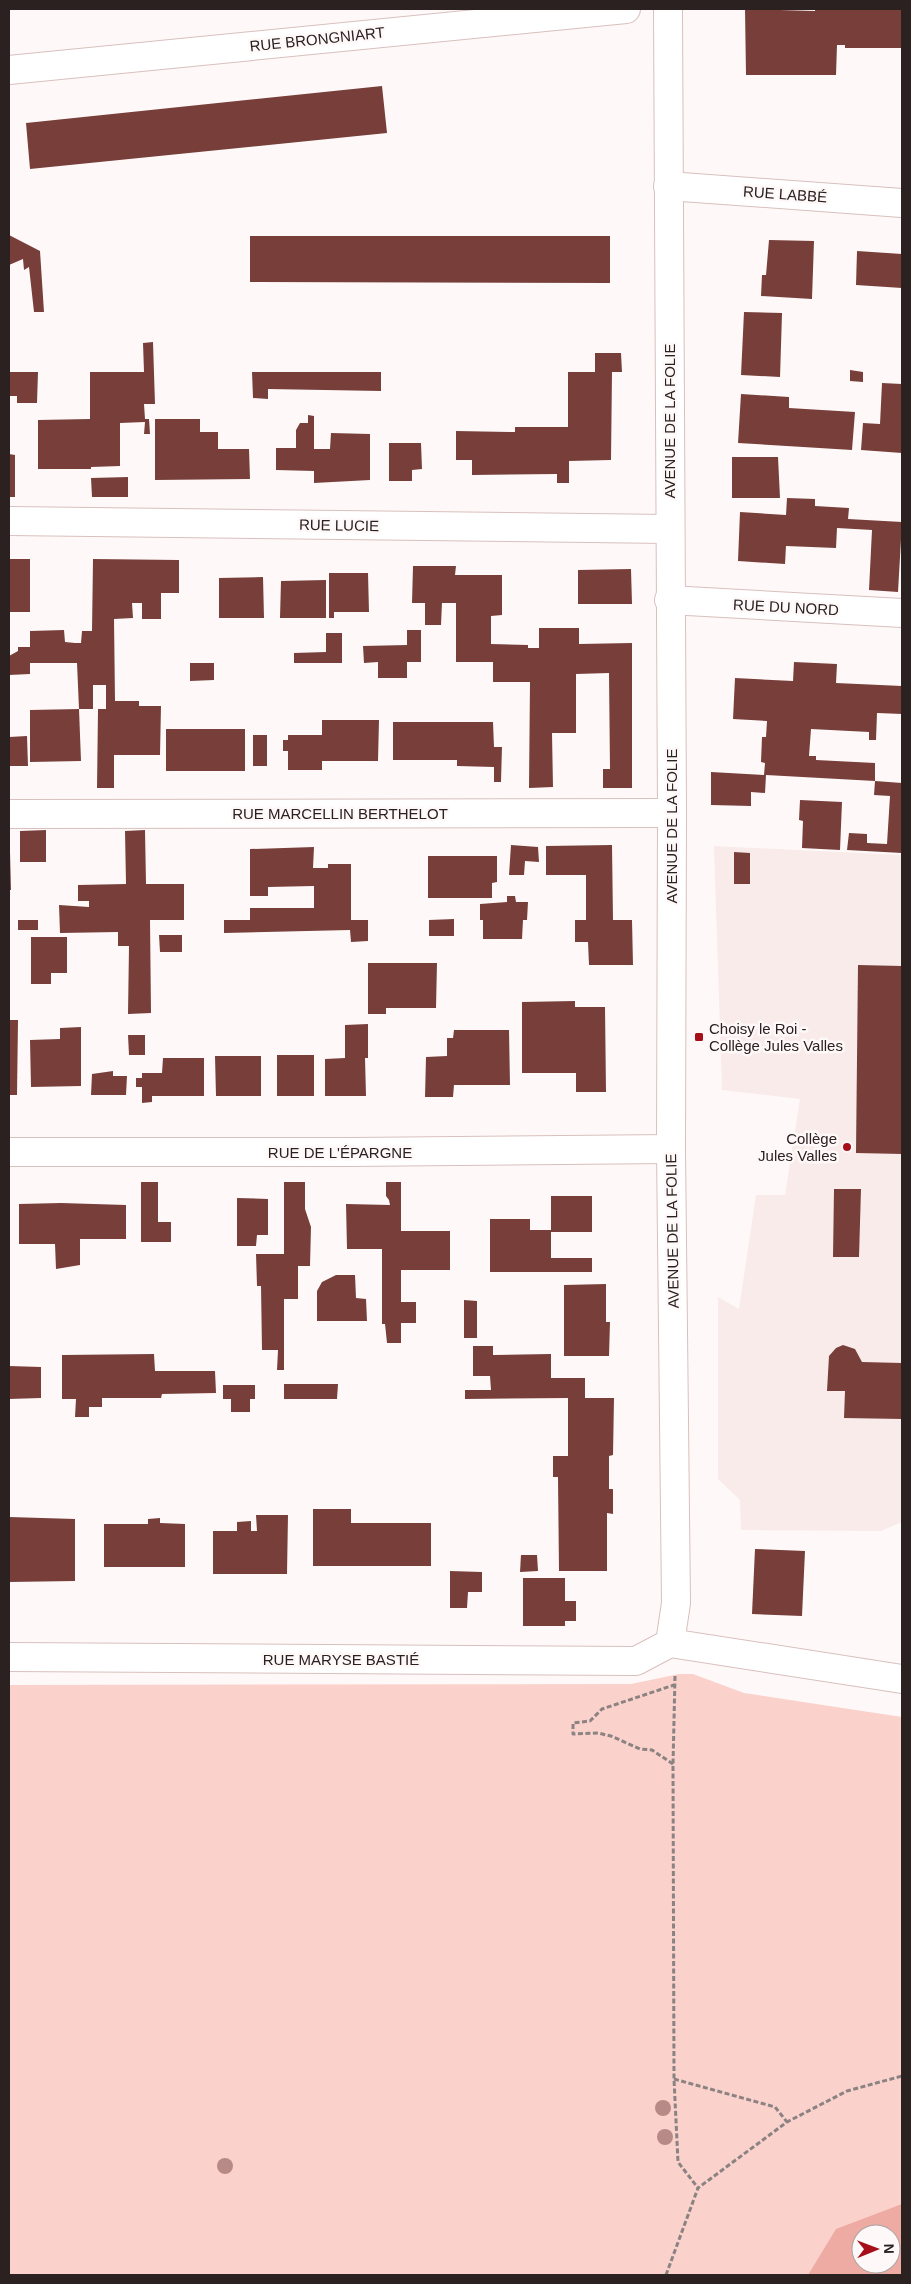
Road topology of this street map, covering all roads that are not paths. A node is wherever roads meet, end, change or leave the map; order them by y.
1 (626, 9) edge
2 (668, 9) edge
3 (9, 70) edge
4 (668, 186) junction
5 (902, 203) edge
6 (9, 521) edge
7 (669, 529) junction
8 (669, 600) junction
9 (902, 613) edge
10 (672, 812) junction
11 (9, 814) edge
12 (671, 1150) junction
13 (9, 1152) edge
14 (670, 1643) junction
15 (9, 1657) edge
16 (902, 1679) edge

1 - 3 street, RUE BRONGNIART
2 - 4 street, AVENUE DE LA FOLIE
4 - 5 street, RUE LABBÉ
4 - 7 street, AVENUE DE LA FOLIE
6 - 7 street, RUE LUCIE
7 - 8 street, AVENUE DE LA FOLIE
8 - 9 street, RUE DU NORD
8 - 10 street, AVENUE DE LA FOLIE
10 - 11 street, RUE MARCELLIN BERTHELOT
10 - 12 street, AVENUE DE LA FOLIE
12 - 13 street, RUE DE L'ÉPARGNE
12 - 14 street, AVENUE DE LA FOLIE
14 - 15 street, RUE MARYSE BASTIÉ
14 - 16 street

